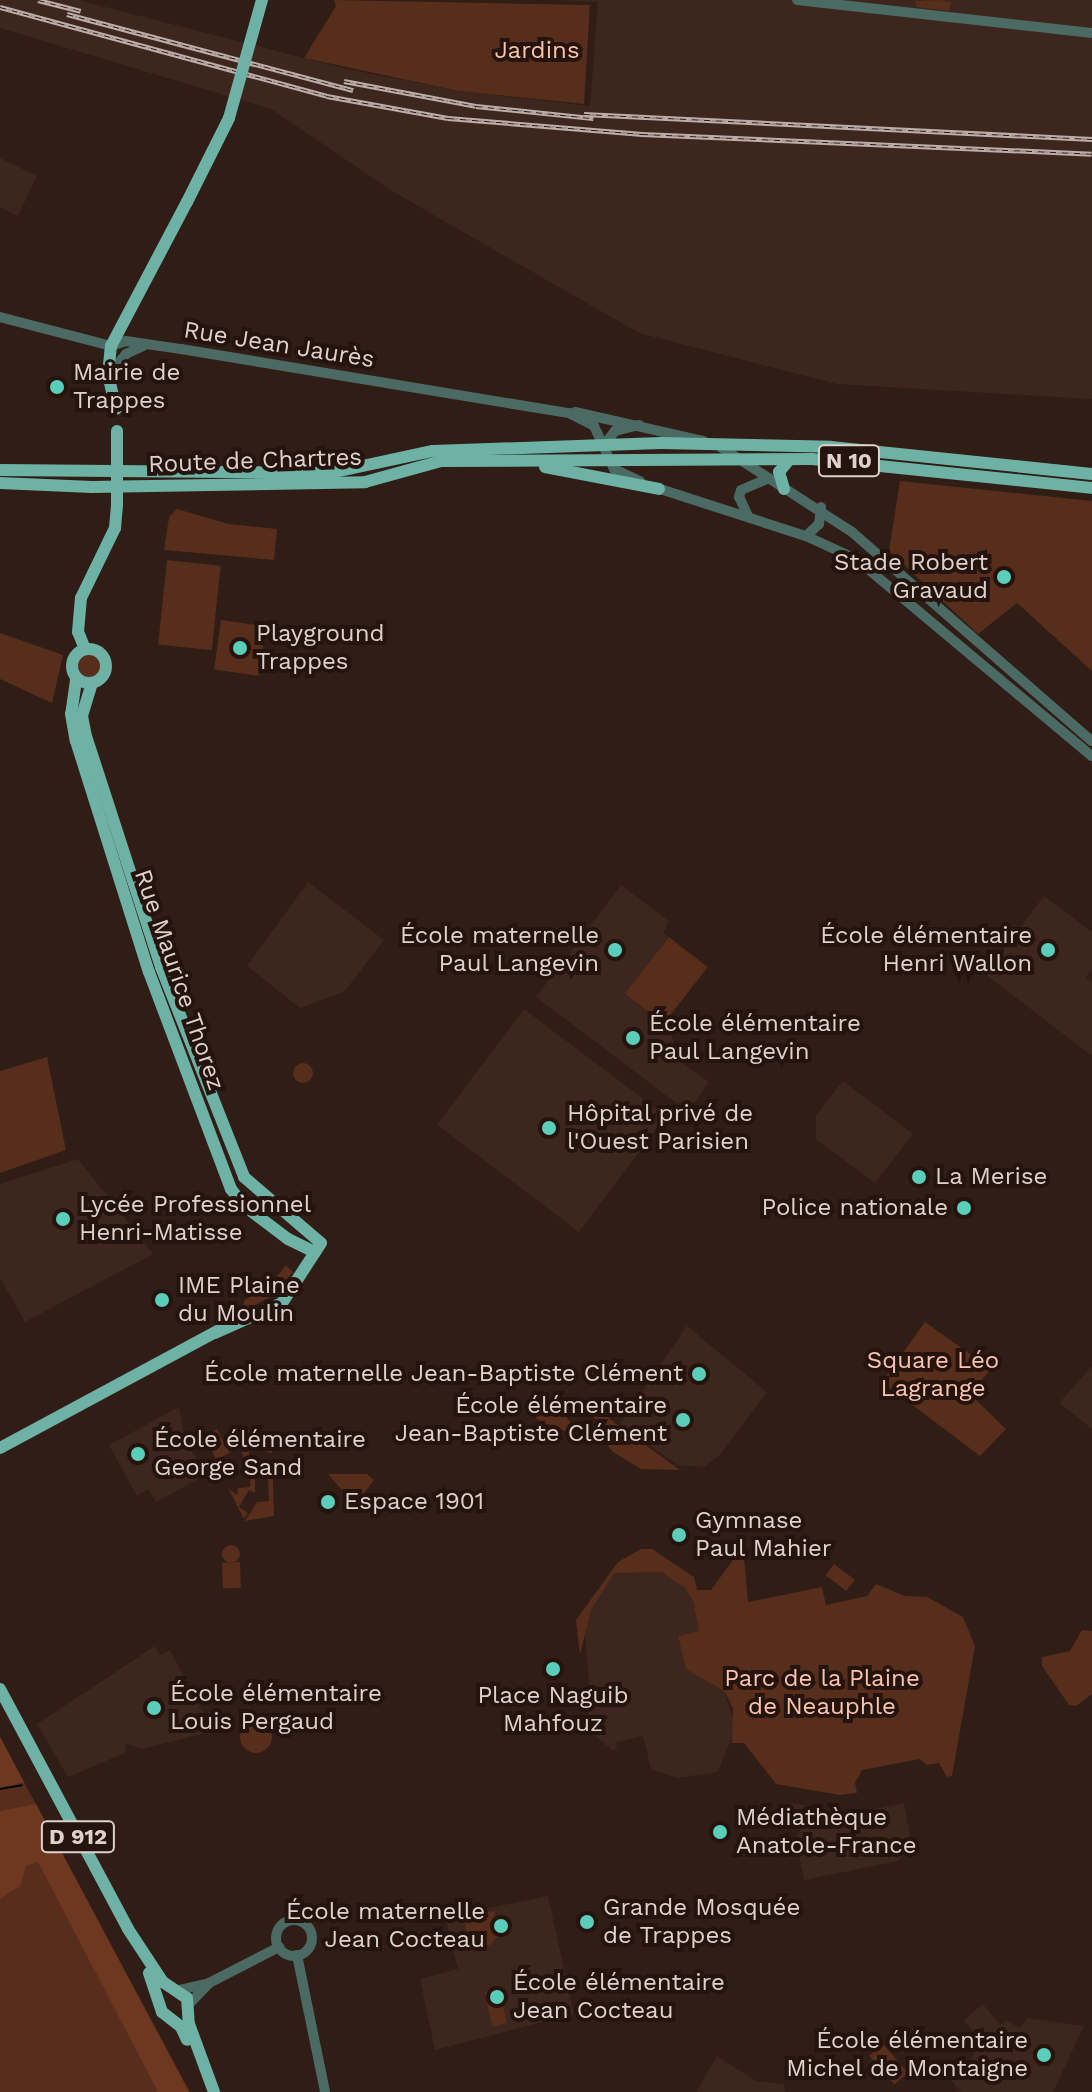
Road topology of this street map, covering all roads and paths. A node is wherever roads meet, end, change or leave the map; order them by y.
1 (262, 0) edge
2 (797, 0) edge
3 (1092, 33) edge
4 (0, 317) edge
5 (111, 346) junction
6 (145, 346) junction
7 (113, 370) junction
8 (116, 409) junction
9 (569, 413) junction
10 (641, 424) junction
11 (716, 444) junction
12 (604, 445) junction
13 (605, 459) junction
14 (475, 460) junction
15 (748, 460) junction
16 (789, 460) junction
17 (0, 470) edge
18 (1092, 474) edge
19 (765, 480) junction
20 (0, 483) edge
21 (1092, 488) edge
22 (659, 489) junction
23 (784, 489) junction
24 (821, 507) junction
25 (748, 516) junction
26 (806, 536) junction
27 (85, 649) junction
28 (76, 680) junction
29 (92, 683) junction
30 (1092, 741) edge
31 (1092, 756) edge
32 (316, 1251) junction
33 (0, 1448) edge
34 (0, 1689) edge
35 (0, 1704) edge
36 (279, 1947) junction
37 (297, 1955) junction
38 (209, 1983) junction
39 (177, 1990) junction
40 (160, 2001) junction
41 (188, 2007) junction
42 (173, 2018) junction
43 (213, 2092) edge
44 (325, 2092) edge

1 - 5 main road, bridge
2 - 3 street
4 - 5 street, Rue Jean Jaurès
5 - 6 street, Rue Jean Jaurès
5 - 7 main road
5 - 8 main road
6 - 7 street
6 - 9 street, Rue Jean Jaurès
7 - 8 main road
8 - 27 main road, bridge
9 - 10 street, Rue Jean Jaurès
9 - 12 street
10 - 11 street, Rue Jean Jaurès
10 - 12 street
11 - 12 main road, Route de Chartres / N 10
11 - 15 street, Route de Chartres
11 - 18 main road, Route de Chartres / N 10
12 - 13 street
12 - 17 main road, Route de Chartres / N 10
13 - 14 main road, Route de Chartres / N 10
13 - 15 main road, Route de Chartres / N 10
13 - 22 street
14 - 20 main road, Route de Chartres / N 10
14 - 22 main road
15 - 16 main road, Route de Chartres / N 10
15 - 19 street
16 - 21 main road, Route de Chartres / N 10
16 - 23 main road
19 - 23 street
19 - 25 street
22 - 25 street
23 - 24 street
24 - 26 street
24 - 30 street
25 - 26 street
26 - 31 street
27 - 28 main road
27 - 29 main road
28 - 29 main road
28 - 32 main road, Rue Maurice Thorez
29 - 32 main road, Rue Maurice Thorez
32 - 33 main road
34 - 39 main road, D 912
35 - 40 main road, D 912
36 - 37 street
36 - 37 street
36 - 38 street
37 - 44 street
38 - 39 street
38 - 41 street
39 - 40 main road
39 - 41 main road
40 - 42 main road
41 - 42 main road
41 - 43 main road
42 - 43 main road

